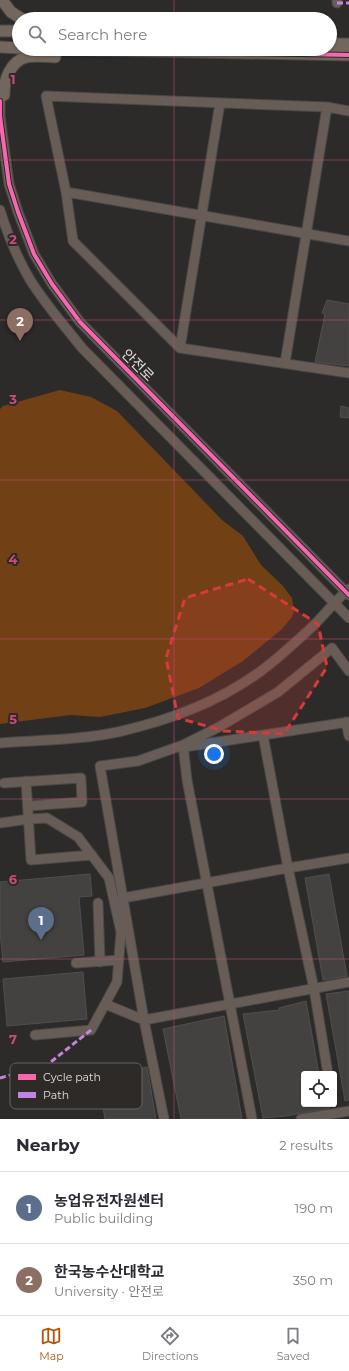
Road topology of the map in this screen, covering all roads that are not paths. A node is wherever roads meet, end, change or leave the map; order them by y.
1 (2, 0) edge
2 (12, 13) edge
3 (0, 31) edge
4 (12, 31) edge
5 (337, 44) edge
6 (349, 44) edge
7 (0, 47) edge
8 (12, 48) edge
9 (337, 55) edge
10 (349, 55) edge
11 (55, 56) edge
12 (0, 97) edge
13 (0, 101) edge
14 (220, 103) junction
15 (327, 107) junction
16 (349, 111) edge
17 (66, 192) junction
18 (0, 210) edge
19 (202, 216) junction
20 (306, 234) junction
21 (349, 241) edge
22 (180, 348) junction
23 (285, 363) junction
24 (349, 373) edge
25 (348, 592) edge
26 (335, 603) junction
27 (349, 618) edge
28 (349, 671) edge
29 (348, 722) edge
30 (264, 735) junction
31 (349, 736) edge
32 (0, 743) edge
33 (181, 747) junction
34 (26, 781) junction
35 (4, 783) dead end
36 (28, 806) junction
37 (29, 819) junction
38 (0, 823) edge
39 (92, 855) junction
40 (349, 858) edge
41 (288, 868) junction
42 (207, 883) junction
43 (123, 898) junction
44 (98, 903) dead end
45 (119, 960) junction
46 (100, 962) junction
47 (76, 964) dead end
48 (349, 982) edge
49 (314, 988) junction
50 (105, 1004) junction
51 (231, 1004) junction
52 (144, 1020) junction
53 (35, 1034) dead end
54 (328, 1071) edge
55 (333, 1107) edge
56 (349, 1111) edge
57 (334, 1114) junction
58 (164, 1119) edge
59 (252, 1119) edge
60 (302, 1119) edge

1 - 2 main road
3 - 4 main road
5 - 6 main road
7 - 8 main road
9 - 10 main road
11 - 12 main road
13 - 25 street, 안전로
14 - 15 street
14 - 17 street
14 - 19 street
15 - 16 street
15 - 20 street
17 - 19 street
17 - 22 street
18 - 26 street, 안전로
19 - 20 street
19 - 22 street
20 - 21 street
20 - 23 street
22 - 23 street
23 - 24 street
25 - 26 street
26 - 27 street, 안전로
26 - 32 street
28 - 33 street
29 - 30 street
29 - 31 street
30 - 33 street
30 - 41 street
33 - 42 street
33 - 43 street
34 - 35 street
34 - 36 street
34 - 36 street
36 - 37 street
37 - 38 street
37 - 39 street
37 - 39 street
39 - 45 street
40 - 41 street
41 - 42 street
41 - 49 street
42 - 43 street
42 - 51 street
43 - 52 street
44 - 46 street
45 - 46 street
45 - 50 street
46 - 47 street
48 - 49 street
49 - 51 street
49 - 54 street
50 - 52 street
50 - 53 street
51 - 52 street
51 - 59 street
52 - 58 street
55 - 57 street
56 - 57 street
57 - 60 street

